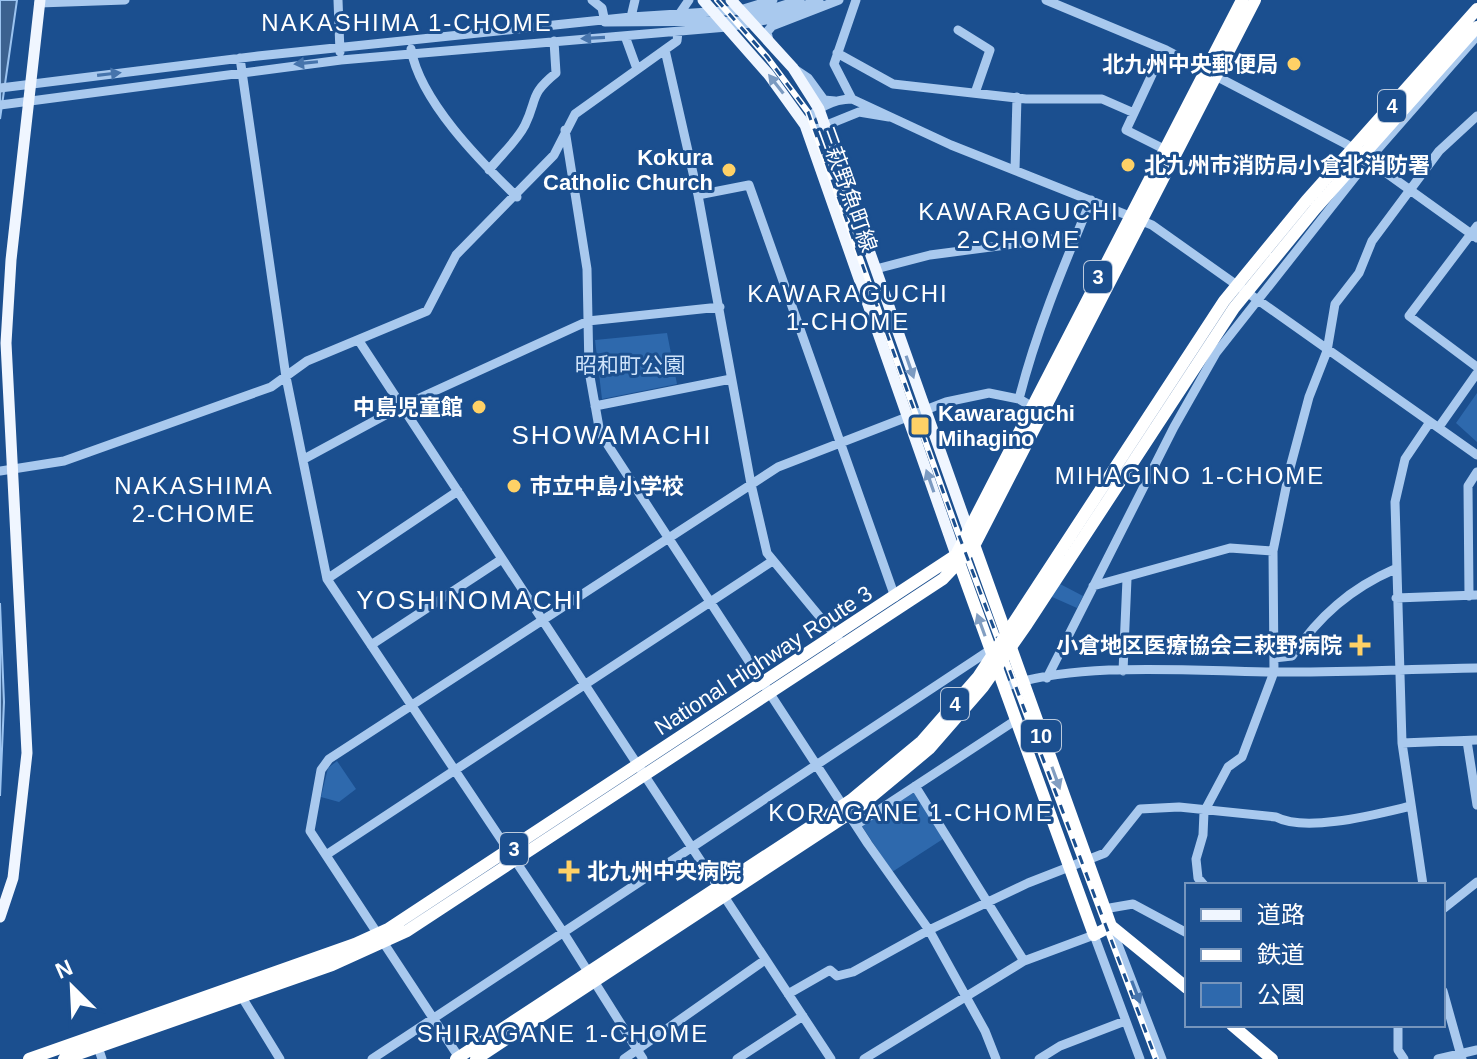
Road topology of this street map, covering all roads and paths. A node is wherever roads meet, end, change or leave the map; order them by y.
1 (125, 0) edge
2 (338, 0) edge
3 (592, 0) edge
4 (635, 0) edge
5 (689, 0) edge
6 (703, 0) edge
7 (731, 0) edge
8 (773, 0) edge
9 (789, 0) edge
10 (800, 0) edge
11 (819, 0) edge
12 (839, 0) edge
13 (856, 0) edge
14 (1046, 0) edge
15 (1242, 0) edge
16 (1255, 0) edge
17 (40, 2) edge
18 (763, 4) junction
19 (1477, 9) edge
20 (680, 13) junction
21 (631, 17) junction
22 (747, 17) junction
23 (720, 20) junction
24 (605, 22) junction
25 (958, 30) dead end
26 (678, 32) junction
27 (1475, 35) edge
28 (625, 36) junction
29 (411, 41) junction
30 (554, 41) junction
31 (769, 41) junction
32 (340, 47) junction
33 (1164, 49) junction
34 (665, 50) junction
35 (837, 53) junction
36 (412, 54) junction
37 (240, 58) junction
38 (341, 60) junction
39 (793, 68) junction
40 (637, 69) junction
41 (241, 71) junction
42 (1210, 72) junction
43 (31, 84) junction
44 (0, 88) edge
45 (975, 93) junction
46 (1017, 97) junction
47 (852, 99) junction
48 (29, 100) junction
49 (836, 101) junction
50 (5, 104) edge
51 (819, 109) junction
52 (1134, 113) junction
53 (1477, 116) edge
54 (889, 117) junction
55 (805, 125) junction
56 (826, 125) junction
57 (565, 130) junction
58 (1169, 152) junction
59 (1370, 158) junction
60 (489, 170) junction
61 (1015, 170) junction
62 (1412, 189) junction
63 (698, 195) junction
64 (517, 197) junction
65 (1091, 200) junction
66 (1135, 218) junction
67 (1475, 233) edge
68 (1076, 236) junction
69 (876, 269) junction
70 (1255, 300) junction
71 (720, 307) junction
72 (588, 321) junction
73 (359, 341) junction
74 (1327, 351) junction
75 (1477, 367) edge
76 (1477, 373) edge
77 (286, 377) junction
78 (731, 379) junction
79 (1025, 403) junction
80 (402, 406) junction
81 (595, 406) junction
82 (926, 410) junction
83 (908, 417) junction
84 (1434, 424) junction
85 (838, 443) junction
86 (1477, 455) edge
87 (304, 459) junction
88 (15, 470) junction
89 (1, 471) edge
90 (1477, 472) edge
91 (751, 484) junction
92 (458, 491) junction
93 (969, 532) junction
94 (669, 540) junction
95 (974, 546) junction
96 (1273, 551) junction
97 (502, 559) junction
98 (958, 559) junction
99 (771, 562) junction
100 (1395, 569) junction
101 (327, 579) junction
102 (1127, 579) junction
103 (1093, 586) junction
104 (1473, 596) edge
105 (895, 597) junction
106 (1396, 598) junction
107 (711, 603) junction
108 (543, 621) junction
109 (840, 641) junction
110 (371, 645) junction
111 (990, 650) junction
112 (1274, 658) junction
113 (1477, 668) edge
114 (1401, 669) junction
115 (1123, 671) junction
116 (1274, 672) junction
117 (1047, 678) junction
118 (1021, 681) junction
119 (585, 686) junction
120 (1004, 687) junction
121 (767, 689) junction
122 (412, 705) junction
123 (1016, 720) junction
124 (1472, 740) edge
125 (1402, 743) junction
126 (818, 765) junction
127 (455, 771) junction
128 (641, 772) junction
129 (915, 786) junction
130 (1477, 803) edge
131 (1411, 806) junction
132 (1204, 812) junction
133 (856, 825) junction
134 (691, 848) junction
135 (326, 855) junction
136 (511, 858) junction
137 (1085, 860) junction
138 (1068, 866) junction
139 (1477, 882) edge
140 (1202, 883) edge
141 (1423, 883) edge
142 (989, 904) junction
143 (1445, 907) edge
144 (1104, 909) junction
145 (0, 917) edge
146 (1111, 926) junction
147 (929, 930) junction
148 (563, 932) junction
149 (1185, 932) edge
150 (1094, 935) junction
151 (381, 939) junction
152 (765, 960) junction
153 (1024, 961) junction
154 (1185, 986) edge
155 (240, 992) junction
156 (788, 994) junction
157 (966, 997) junction
158 (803, 1016) junction
159 (1447, 1018) edge
160 (434, 1019) junction
161 (1125, 1021) junction
162 (1234, 1027) edge
163 (1398, 1027) edge
164 (1060, 1046) junction
165 (1477, 1050) edge
166 (100, 1053) edge
167 (640, 1055) edge
168 (1462, 1056) edge
169 (1264, 1057) edge
170 (29, 1059) edge
171 (64, 1059) edge
172 (280, 1059) edge
173 (372, 1059) edge
174 (458, 1059) edge
175 (476, 1059) edge
176 (624, 1059) edge
177 (737, 1059) edge
178 (831, 1059) edge
179 (864, 1059) edge
180 (996, 1059) edge
181 (1039, 1059) edge
182 (1064, 1059) edge
183 (1140, 1059) edge
184 (1162, 1059) edge
185 (1404, 1059) edge
186 (1438, 1059) edge

1 - 17 street
2 - 32 street
3 - 24 street
4 - 21 street
5 - 20 street
6 - 23 main road, 三萩野魚町線
7 - 22 main road, 三萩野魚町線
8 - 18 street
9 - 18 street
10 - 22 street
11 - 22 street
12 - 31 street
13 - 35 street
14 - 33 street
15 - 42 highway, National Highway Route 3 / 3
16 - 42 highway, National Highway Route 3 / 3
17 - 43 main road
18 - 22 street
19 - 174 highway, 4, bridge
20 - 21 street
20 - 23 street
21 - 24 street
22 - 23 street
22 - 23 street
22 - 31 main road, 三萩野魚町線
23 - 24 street
23 - 26 street
55 -> 23 main road, 三萩野魚町線
24 - 29 street
25 - 45 street
26 - 28 street
26 - 34 street
27 - 59 street
27 - 175 highway, 4, bridge
28 -> 30 street
28 - 40 street
29 - 32 street
29 - 36 street
30 - 36 street
30 - 60 street
31 - 39 main road, 三萩野魚町線
32 - 37 street
32 - 38 street
33 - 42 street
33 - 52 street
34 - 40 street
34 - 63 street
35 - 45 street
35 - 47 street
36 - 38 street
36 - 60 street
37 - 41 street
43 -> 37 street
38 -> 41 street
39 - 49 street
39 - 51 main road, 三萩野魚町線
40 - 57 street
41 - 48 street
41 - 77 street
42 - 58 highway, National Highway Route 3 / 3
42 - 59 street
43 - 44 street
43 - 48 main road
45 - 46 street
46 - 52 street
46 - 61 street
47 - 49 street
47 - 54 street
48 - 50 street
48 - 88 main road
49 - 51 street
51 - 55 street
51 - 56 main road, 三萩野魚町線
52 - 58 street
53 - 62 street
54 - 56 street
54 - 61 street
55 - 56 street
55 - 83 main road, 三萩野魚町線
56 - 69 main road, 三萩野魚町線
57 - 64 street
57 - 72 street
58 - 66 highway, National Highway Route 3 / 3
59 - 62 street
59 - 70 street
60 - 64 street
61 - 65 street
62 - 67 street
62 - 74 street
63 - 71 street
63 - 85 street
64 - 73 street
65 - 66 street
65 - 68 street
66 - 70 street
66 - 79 highway, National Highway Route 3 / 3
66 - 95 highway, National Highway Route 3 / 3
67 - 75 street
68 - 69 street
68 - 79 street
69 -> 82 main road, 三萩野魚町線
70 - 74 street
70 - 103 street
71 - 72 street
71 - 78 street
72 - 80 street
72 - 81 street
73 - 77 street
73 - 80 street
74 - 84 street
74 - 96 street
76 - 84 street
77 - 87 street
77 - 88 street
78 - 81 street
78 - 91 street
79 - 82 street
79 - 93 highway, National Highway Route 3 / 3
80 - 87 street
80 - 92 street
81 - 94 street
82 - 83 street
82 - 93 main road, 三萩野魚町線
83 - 85 street
98 -> 83 main road, 三萩野魚町線
84 - 86 street
84 - 100 street
85 - 91 street
85 - 105 street
87 - 101 street
88 - 89 street
88 - 145 main road
90 - 104 street
91 - 94 street
91 - 99 street
92 - 97 street
92 - 101 street
93 - 95 highway, 10
93 - 98 highway, National Highway Route 3 / 3
94 - 107 street
94 - 108 street
95 - 98 highway, National Highway Route 3 / 3
95 - 118 highway, 10
96 - 102 street
96 - 112 street
97 - 108 street
97 - 110 street
98 - 105 highway, National Highway Route 3 / 3
98 - 109 highway, National Highway Route 3 / 3
111 -> 98 highway, 10
99 - 107 street
99 - 109 street
100 - 106 street
100 - 112 street
101 - 110 street
102 - 103 street
102 - 115 street
103 - 117 street
104 - 106 street
105 - 109 highway, National Highway Route 3 / 3
106 - 114 street
107 - 119 street
107 - 121 street
108 - 119 street
108 - 122 street
109 - 121 highway, National Highway Route 3 / 3
110 - 122 street
111 - 120 highway, 10
111 - 126 street
112 - 116 street
113 - 114 street
114 - 116 street
114 - 125 street
115 - 116 street
115 - 117 street
116 - 132 street
117 - 118 street
118 - 120 street
118 -> 137 highway, 10
119 - 127 street
119 - 128 street
120 - 123 highway, 10
121 - 126 street
121 - 128 highway, National Highway Route 3 / 3
122 - 127 street
122 - 135 street
123 - 129 street
123 - 138 highway, 10
124 - 125 street
124 - 130 street
125 - 131 street
126 - 133 street
126 - 134 street
127 - 135 street
127 - 136 street
128 - 134 street
128 - 136 highway, National Highway Route 3 / 3
129 - 133 street
129 - 142 street
131 - 132 street
131 - 141 street
132 - 137 street
132 - 140 street
133 - 147 street
134 - 148 street
134 - 152 street
135 - 151 street
136 - 148 street
136 - 151 highway, National Highway Route 3 / 3
137 - 138 street
137 - 144 highway, 10
138 - 142 street
138 - 150 highway, 10
139 - 143 street
142 - 147 street
142 - 153 street
144 - 146 highway, 10
144 - 149 street
146 - 150 highway
146 - 154 highway, 10
146 -> 184 street
147 - 156 street
147 - 157 street
148 - 160 street
148 - 167 street
150 - 153 street
150 - 161 street
151 - 155 highway, National Highway Route 3 / 3
151 - 160 street
152 - 156 street
152 - 167 street
153 - 157 street
155 - 166 highway, National Highway Route 3 / 3
155 - 170 highway, National Highway Route 3 / 3
155 - 172 street
156 - 158 street
157 - 179 street
157 - 180 street
158 - 177 street
158 - 178 street
159 - 168 street
160 - 173 street
160 - 174 street
161 - 164 street
161 - 183 street
162 - 169 highway
163 - 185 street
164 - 181 street
164 - 182 street
165 - 168 street
166 - 171 highway, National Highway Route 3 / 3
167 - 176 street
168 - 186 street

